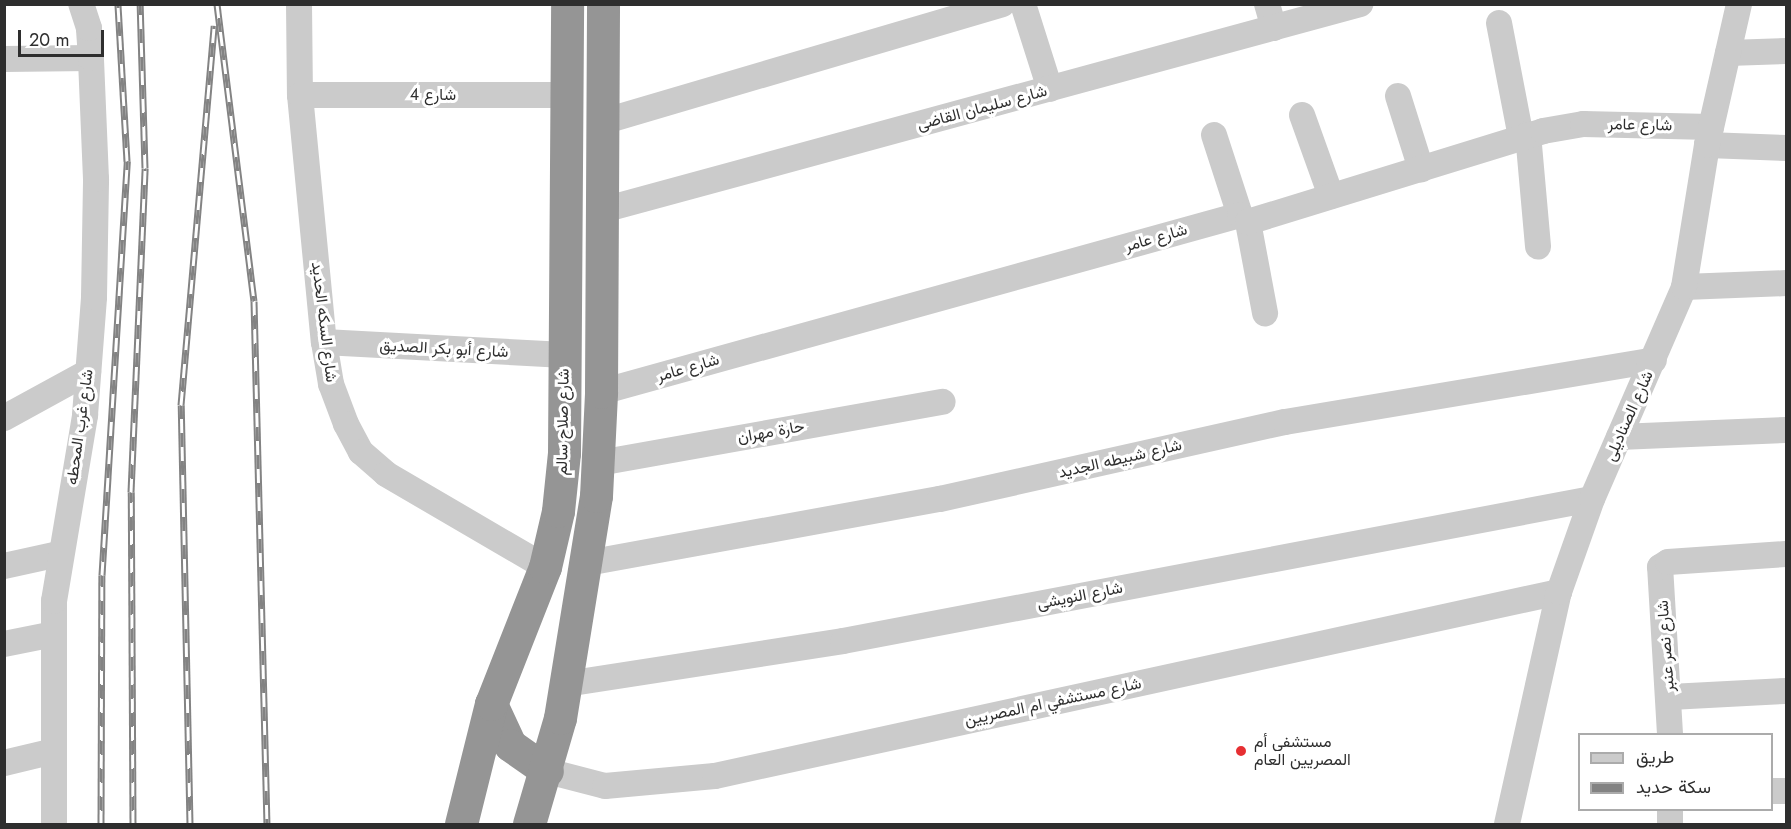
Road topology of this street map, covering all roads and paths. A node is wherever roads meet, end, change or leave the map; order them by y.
1 (81, 4) edge
2 (299, 4) edge
3 (567, 4) edge
4 (603, 4) edge
5 (1002, 4) edge
6 (1023, 4) edge
7 (1360, 4) edge
8 (1739, 4) edge
9 (92, 16) edge
10 (1270, 16) edge
11 (1499, 23) dead end
12 (1786, 51) edge
13 (1728, 53) junction
14 (92, 58) junction
15 (4, 59) edge
16 (1050, 89) junction
17 (300, 95) junction
18 (565, 95) junction
19 (1398, 96) dead end
20 (1302, 115) dead end
21 (602, 122) junction
22 (1214, 135) dead end
23 (1525, 136) junction
24 (1709, 136) junction
25 (1786, 148) edge
26 (1421, 169) junction
27 (1331, 196) junction
28 (603, 210) junction
29 (1244, 218) junction
30 (1538, 247) dead end
31 (1786, 283) edge
32 (1684, 287) junction
33 (1265, 313) dead end
34 (324, 342) junction
35 (565, 355) junction
36 (1654, 360) junction
37 (88, 372) junction
38 (601, 392) junction
39 (943, 402) dead end
40 (4, 418) edge
41 (1786, 430) edge
42 (1619, 437) junction
43 (599, 463) junction
44 (1592, 499) junction
45 (59, 554) junction
46 (1786, 554) edge
47 (587, 563) junction
48 (4, 566) edge
49 (545, 567) junction
50 (1559, 592) junction
51 (54, 634) junction
52 (4, 644) edge
53 (566, 684) junction
54 (1786, 691) edge
55 (1670, 697) junction
56 (491, 704) junction
57 (1670, 733) edge
58 (54, 751) junction
59 (4, 763) edge
60 (547, 771) junction
61 (54, 825) edge
62 (461, 825) edge
63 (529, 825) edge
64 (1508, 825) edge

1 - 9 street, شارع غرب المحطه
2 - 17 street, شارع السكه الحديد
3 - 18 highway, شارع صلاح سالم
4 - 21 highway
5 - 21 street
6 - 16 street
7 - 10 street, شارع سليمان القاضى
8 - 13 street, شارع الصناديلى
9 - 14 street, شارع غرب المحطه
10 - 16 street, شارع سليمان القاضى
11 - 23 street
12 - 13 street
13 - 24 street, شارع الصناديلى
14 - 15 street
14 - 37 street, شارع غرب المحطه
16 - 28 street, شارع سليمان القاضى
17 - 18 street, شارع 4
17 - 34 street, شارع السكه الحديد
18 - 35 highway, شارع صلاح سالم
19 - 26 street
20 - 27 street
21 - 28 highway
22 - 29 street
23 - 24 street, شارع عامر
23 - 26 street, شارع عامر
23 - 30 street
24 - 25 street, شارع عامر
24 - 32 street, شارع الصناديلى
26 - 27 street, شارع عامر
27 - 29 street, شارع عامر
28 - 38 highway
29 - 33 street
29 - 38 street, شارع عامر
31 - 32 street
32 - 36 street, شارع الصناديلى
34 - 35 street, شارع أبو بكر الصديق
34 - 49 street, شارع السكه الحديد
35 - 49 highway, شارع صلاح سالم
36 - 42 street, شارع الصناديلى
36 - 47 street, شارع شبيطه الجديد
37 - 40 street
37 - 45 street, شارع غرب المحطه
38 - 43 highway
39 - 43 street, حارة مهران
41 - 42 street
42 - 44 street, شارع الصناديلى
43 - 47 highway
44 - 50 street, شارع الصناديلى
44 - 53 street, شارع النويشى
45 - 48 street
45 - 51 street, شارع غرب المحطه
46 - 55 street, شارع نصر عنبر
47 - 53 highway
49 - 56 highway, شارع صلاح سالم
50 - 60 street, شارع مستشفي ام المصريين
50 - 64 street, شارع الصناديلى
51 - 52 street
51 - 58 street, شارع غرب المحطه
53 - 60 highway
54 - 55 street
55 - 57 street, شارع نصر عنبر
56 - 60 highway
56 - 62 highway, شارع صلاح سالم
58 - 59 street
58 - 61 street, شارع غرب المحطه
60 - 63 highway

